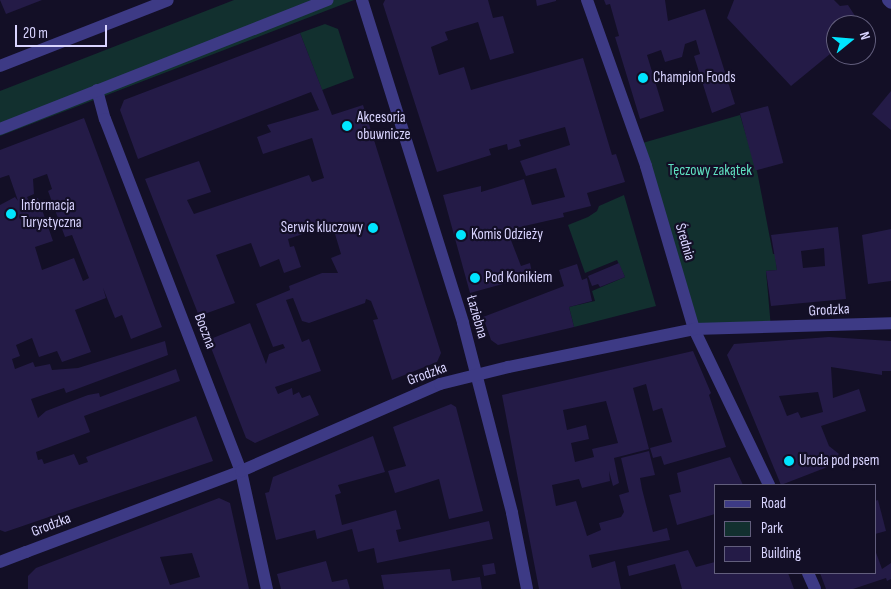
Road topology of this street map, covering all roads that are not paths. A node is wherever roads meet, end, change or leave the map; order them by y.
1 (168, 0) edge
2 (328, 0) edge
3 (362, 0) edge
4 (587, 0) edge
5 (888, 0) edge
6 (891, 3) edge
7 (0, 66) edge
8 (97, 90) junction
9 (0, 129) edge
10 (891, 323) edge
11 (694, 329) junction
12 (476, 375) junction
13 (241, 471) junction
14 (769, 484) edge
15 (0, 562) edge
16 (808, 574) edge
17 (267, 589) edge
18 (527, 589) edge
19 (815, 589) edge

1 - 7 street
2 - 8 street
3 - 12 street, Łaziebna
4 - 11 street, Średnia
5 - 6 street
8 - 9 street
8 - 13 street, Boczna
10 - 11 street, Grodzka
11 - 12 street, Grodzka
11 - 14 street, Średnia
12 - 13 street, Grodzka
12 - 18 street, Łaziebna
13 - 15 street, Grodzka
13 - 17 street, Boczna
16 - 19 street

